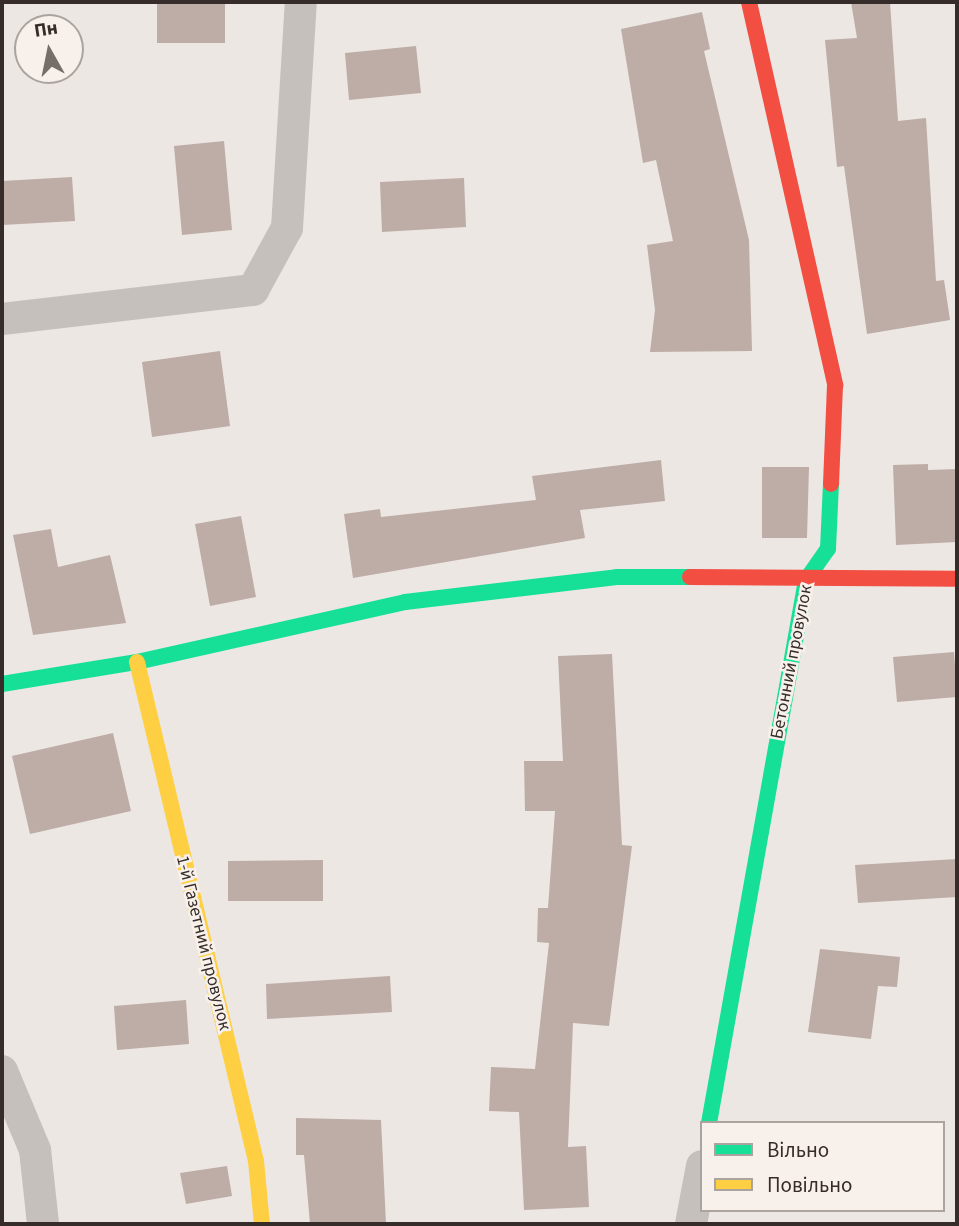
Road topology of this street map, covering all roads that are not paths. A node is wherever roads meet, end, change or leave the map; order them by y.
1 (301, 2) edge
2 (749, 2) edge
3 (2, 319) edge
4 (957, 579) edge
5 (806, 580) junction
6 (137, 662) junction
7 (2, 684) edge
8 (2, 1072) edge
9 (709, 1121) edge
10 (700, 1177) edge
11 (43, 1224) edge
12 (262, 1224) edge
13 (691, 1224) edge

1 - 3 street
2 - 5 street, Бетонний провулок
4 - 5 street
5 - 6 street
5 - 9 street, Бетонний провулок
6 - 7 street
6 - 12 street, 1-й Газетний провулок
8 - 11 street
10 - 13 street

